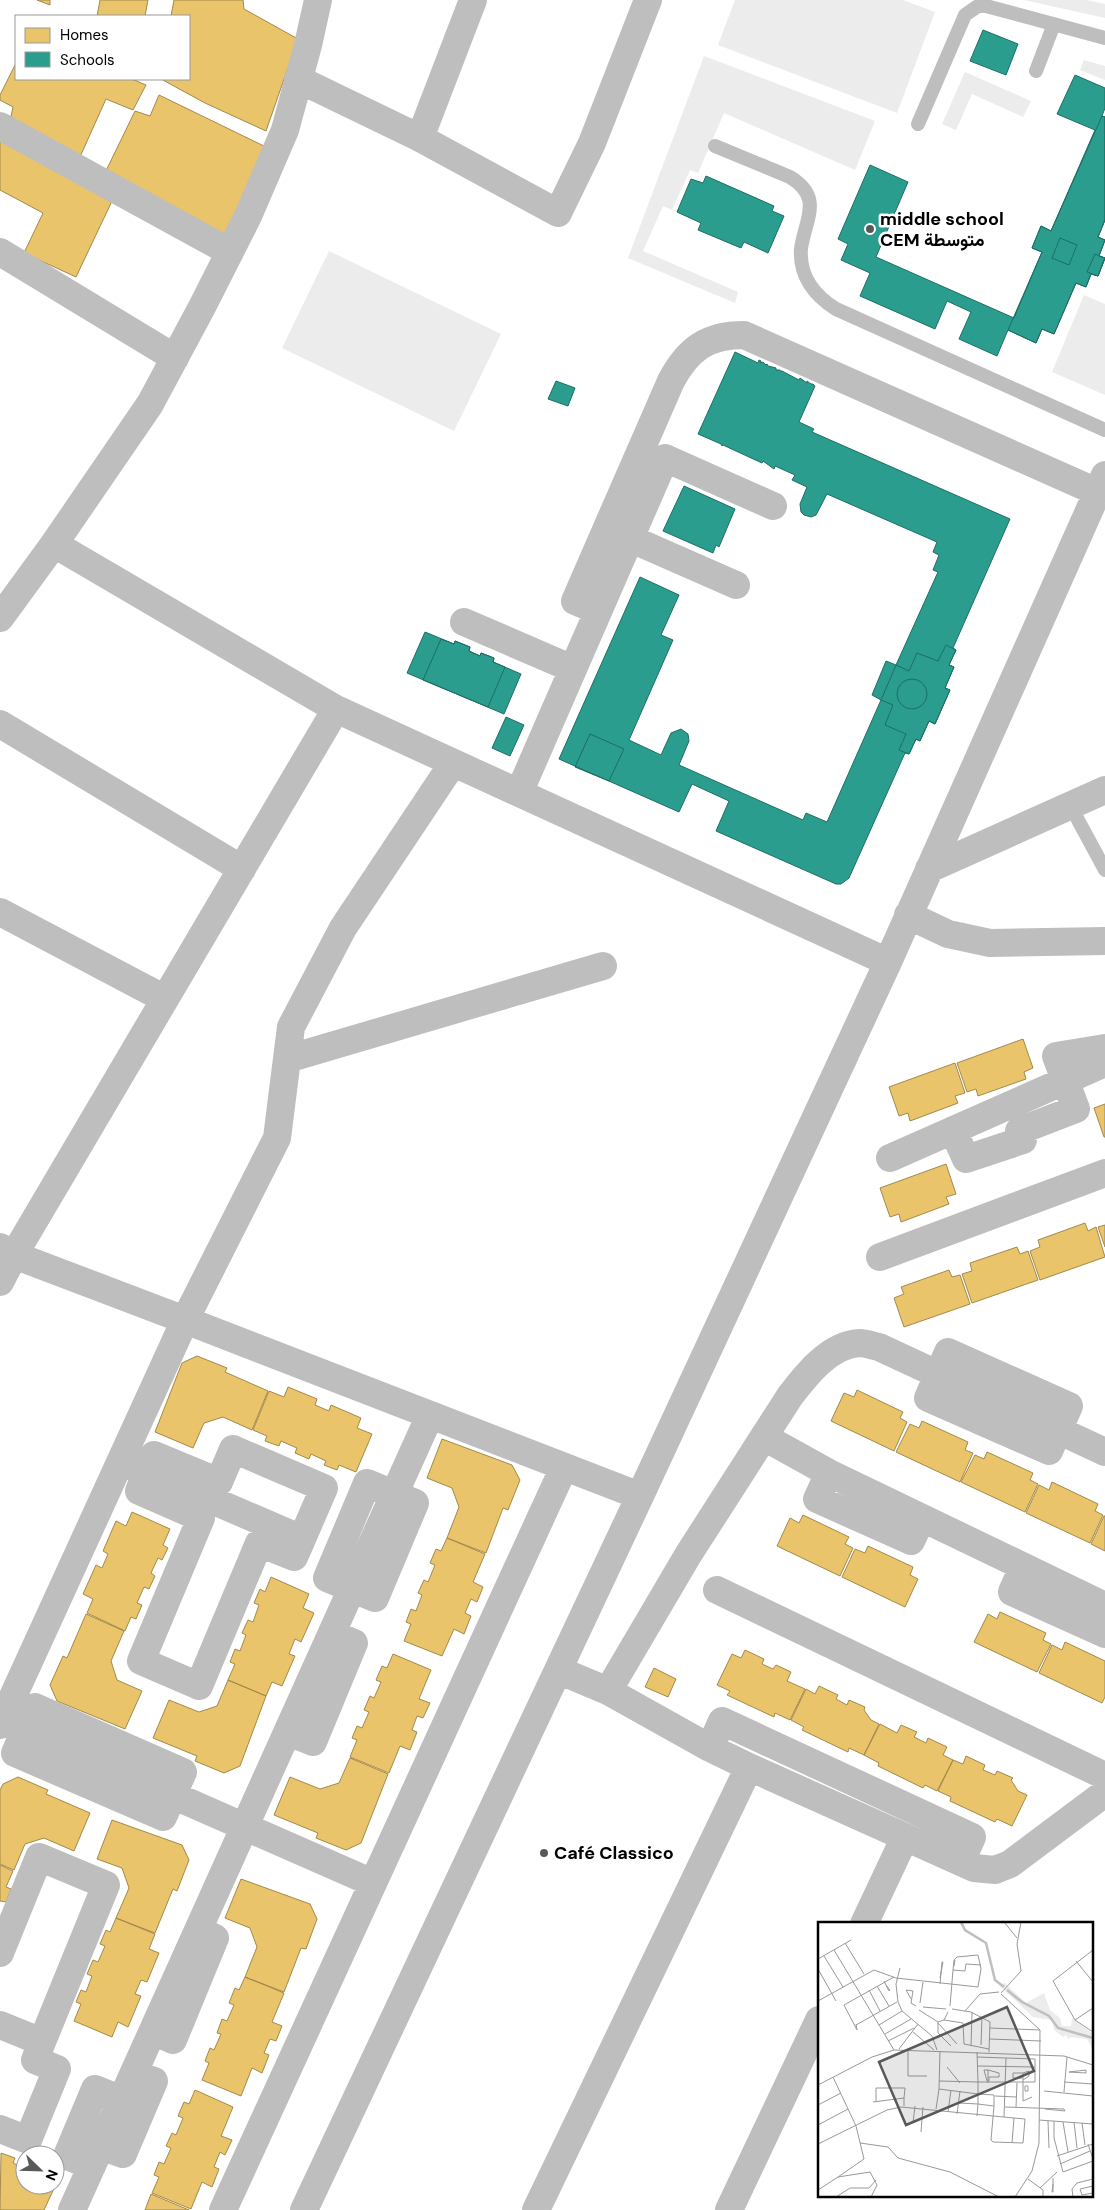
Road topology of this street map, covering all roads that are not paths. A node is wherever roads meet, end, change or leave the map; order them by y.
1 (318, 0) edge
2 (473, 0) edge
3 (648, 0) edge
4 (1054, 24) junction
5 (1105, 38) edge
6 (1036, 71) dead end
7 (298, 79) junction
8 (918, 124) dead end
9 (0, 126) edge
10 (420, 138) junction
11 (715, 146) dead end
12 (0, 252) edge
13 (230, 252) junction
14 (175, 358) junction
15 (1105, 430) edge
16 (1101, 484) edge
17 (773, 506) dead end
18 (618, 533) junction
19 (54, 544) junction
20 (736, 585) dead end
21 (0, 618) edge
22 (464, 622) dead end
23 (573, 669) junction
24 (336, 709) junction
25 (0, 724) edge
26 (452, 763) junction
27 (1105, 790) edge
28 (519, 793) junction
29 (1071, 807) junction
30 (242, 869) junction
31 (929, 870) junction
32 (1105, 870) edge
33 (0, 912) edge
34 (908, 915) junction
35 (1105, 941) edge
36 (888, 962) junction
37 (603, 966) dead end
38 (165, 1000) junction
39 (1105, 1048) edge
40 (287, 1058) junction
41 (1105, 1064) edge
42 (1064, 1082) junction
43 (953, 1130) junction
44 (890, 1158) dead end
45 (1105, 1173) edge
46 (7, 1251) edge
47 (880, 1257) dead end
48 (0, 1282) edge
49 (185, 1320) junction
50 (938, 1374) junction
51 (430, 1415) junction
52 (1058, 1430) junction
53 (764, 1437) junction
54 (1105, 1452) edge
55 (120, 1462) junction
56 (564, 1467) junction
57 (147, 1473) junction
58 (394, 1495) junction
59 (640, 1496) junction
60 (302, 1539) junction
61 (1023, 1567) junction
62 (352, 1588) junction
63 (718, 1590) dead end
64 (1105, 1606) edge
65 (1105, 1634) edge
66 (558, 1670) junction
67 (608, 1691) junction
68 (7, 1724) edge
69 (710, 1748) junction
70 (748, 1767) junction
71 (1105, 1776) edge
72 (1105, 1793) edge
73 (173, 1794) junction
74 (245, 1826) junction
75 (905, 1837) junction
76 (961, 1862) junction
77 (373, 1883) junction
78 (865, 1922) edge
79 (0, 1953) edge
80 (818, 2022) edge
81 (0, 2025) edge
82 (42, 2042) junction
83 (134, 2074) junction
84 (0, 2129) edge
85 (96, 2156) junction
86 (72, 2210) edge
87 (223, 2210) edge
88 (304, 2210) edge
89 (536, 2210) edge
90 (729, 2210) edge

1 - 7 street
2 - 10 street
3 - 10 street
4 - 5 lane
4 - 6 lane
4 - 8 lane
7 - 10 street
7 - 13 street
9 - 13 street
11 - 15 lane
12 - 14 street
13 - 14 street
14 - 19 street
16 - 18 street
16 - 31 street
17 - 18 street
18 - 20 street
18 - 23 street
19 - 21 street
19 - 24 street
22 - 23 street
23 - 28 street
24 - 26 street
24 - 30 street
25 - 30 street
26 - 28 street
26 - 40 street
27 - 29 street
28 - 36 street
29 - 31 street
29 - 32 lane
30 - 38 street
31 - 34 street
33 - 38 street
34 - 35 street
34 - 36 street
36 - 59 street
37 - 40 street
38 - 46 street
39 - 42 street
40 - 49 street
41 - 42 street
42 - 43 street
42 - 43 street
43 - 44 street
45 - 47 street
46 - 48 street
46 - 49 street
49 - 51 street
49 - 55 street
50 - 52 street
50 - 52 street
50 - 53 street
51 - 56 street
51 - 58 street
52 - 54 street
53 - 61 street
53 - 67 street
55 - 57 street
55 - 68 street
56 - 59 street
56 - 77 street
57 - 60 street
57 - 60 street
57 - 60 street
58 - 62 street
58 - 62 street
59 - 66 street
61 - 64 street
61 - 65 street
62 - 74 street
63 - 71 street
66 - 67 street
66 - 88 street
67 - 69 street
68 - 73 street
68 - 73 street
69 - 70 street
69 - 76 street
70 - 75 street
70 - 89 street
72 - 76 street
73 - 74 street
74 - 77 street
74 - 83 street
75 - 76 street
75 - 78 street
77 - 87 street
79 - 82 street
80 - 90 street
81 - 82 street
82 - 84 street
83 - 85 street
83 - 85 street
85 - 86 street

